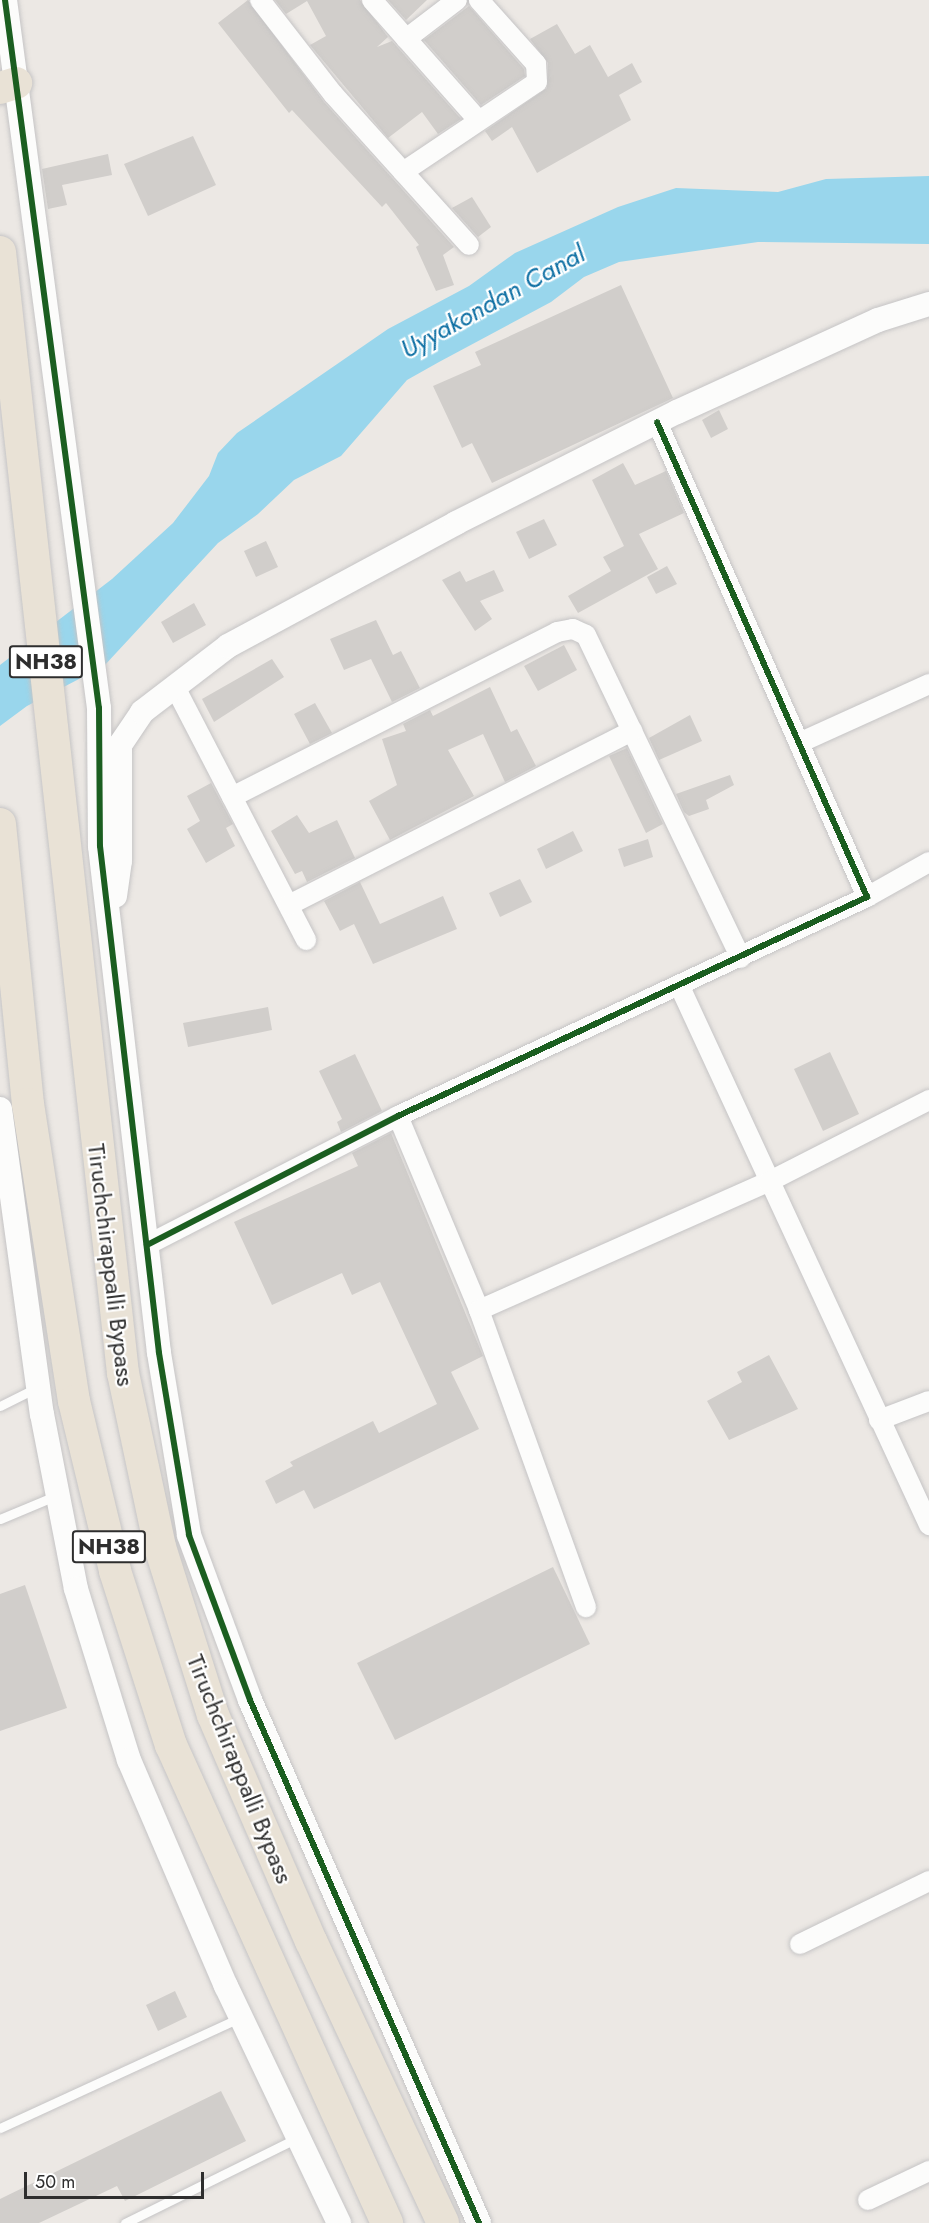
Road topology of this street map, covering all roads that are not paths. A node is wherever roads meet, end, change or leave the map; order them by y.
1 (5, 0) edge
2 (260, 0) edge
3 (372, 0) edge
4 (457, 0) edge
5 (479, 0) edge
6 (406, 39) junction
7 (8, 86) edge
8 (478, 120) junction
9 (403, 172) junction
10 (470, 245) dead end
11 (0, 252) edge
12 (929, 304) edge
13 (657, 422) junction
14 (929, 684) edge
15 (175, 687) junction
16 (632, 731) junction
17 (799, 743) junction
18 (232, 797) junction
19 (0, 824) edge
20 (929, 862) edge
21 (867, 897) junction
22 (289, 905) junction
23 (110, 930) junction
24 (306, 940) dead end
25 (741, 958) junction
26 (680, 987) junction
27 (929, 1100) edge
28 (0, 1109) edge
29 (398, 1116) junction
30 (768, 1182) junction
31 (6, 1203) edge
32 (147, 1245) junction
33 (479, 1310) junction
34 (38, 1387) junction
35 (929, 1401) edge
36 (0, 1406) edge
37 (879, 1420) junction
38 (58, 1495) junction
39 (0, 1519) edge
40 (929, 1525) edge
41 (585, 1607) dead end
42 (929, 1881) edge
43 (800, 1944) dead end
44 (241, 2017) junction
45 (0, 2128) edge
46 (298, 2138) junction
47 (929, 2171) edge
48 (868, 2200) dead end
49 (125, 2223) edge
50 (339, 2223) edge
51 (387, 2223) edge
52 (443, 2223) edge
53 (479, 2223) edge

1 - 7 street
2 - 9 street
3 - 6 street
4 - 6 street
5 - 8 street
6 - 8 street
7 - 23 street
8 - 9 street
9 - 10 street
11 - 52 highway, Tiruchchirappalli Bypass / NH38
12 - 13 street
13 - 15 street
13 - 17 street
14 - 17 street
15 - 18 street
15 - 23 street
16 - 18 street
16 - 22 street
16 - 25 street
17 - 21 street
18 - 22 street
19 - 51 highway, Tiruchchirappalli Bypass / NH38
20 - 21 street
21 - 25 street
22 - 24 street
23 - 32 street
25 - 26 street
26 - 29 street
26 - 30 street
27 - 30 street
28 - 31 street
29 - 32 street
29 - 33 street
30 - 33 street
30 - 37 street
31 - 34 street
32 - 53 street
33 - 41 street
34 - 36 lane
34 - 38 street
35 - 37 street
37 - 40 street
38 - 39 lane
38 - 44 street
42 - 43 street
44 - 45 lane
44 - 46 street
46 - 49 lane
46 - 50 street
47 - 48 street

